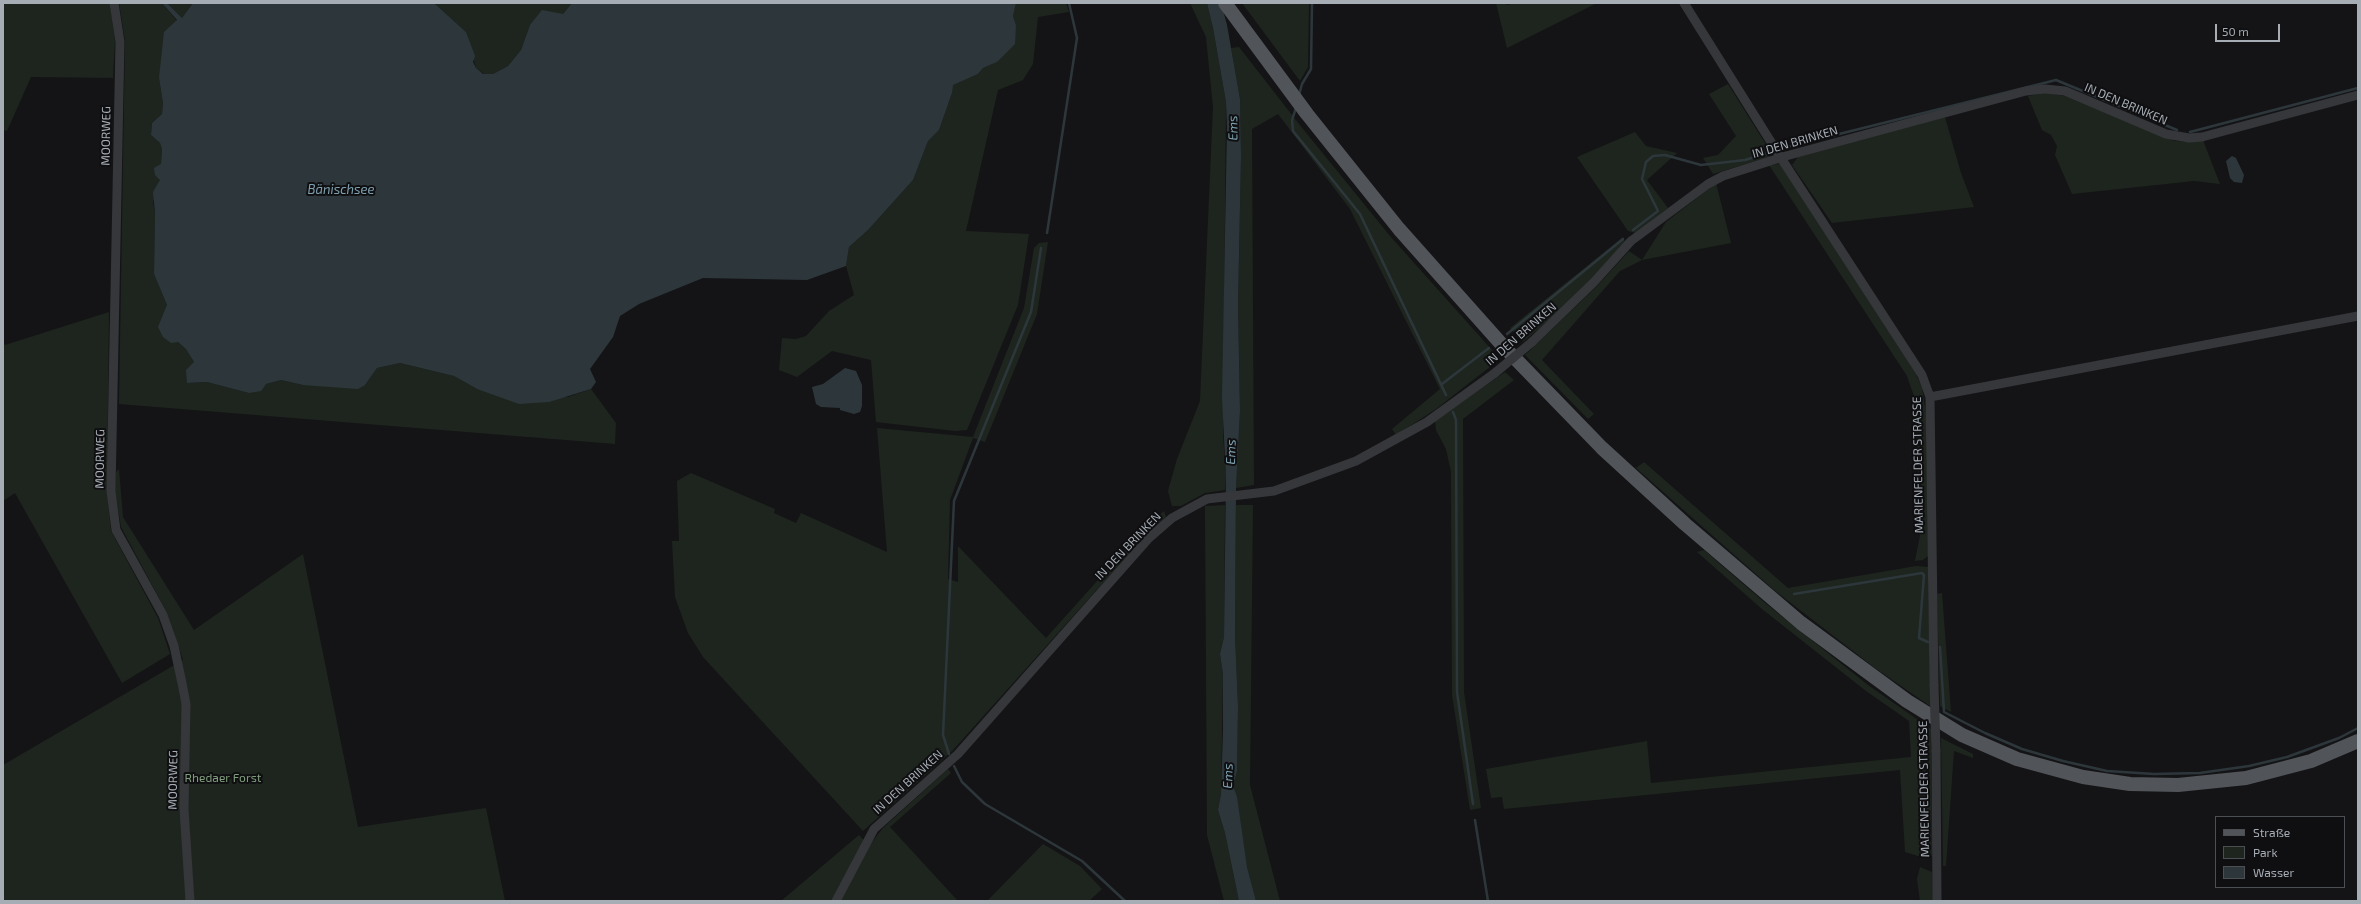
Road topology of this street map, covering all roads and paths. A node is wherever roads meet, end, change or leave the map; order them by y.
1 (114, 3) edge
2 (1224, 3) edge
3 (1684, 3) edge
4 (2358, 95) edge
5 (1781, 158) junction
6 (2358, 316) edge
7 (1930, 397) junction
8 (2358, 741) edge
9 (190, 901) edge
10 (836, 901) edge
11 (1937, 901) edge

1 - 9 street, MOORWEG
2 - 8 main road
3 - 5 street, MARIENFELDER STRASSE
4 - 5 street, IN DEN BRINKEN
5 - 7 street, MARIENFELDER STRASSE
5 - 10 street, IN DEN BRINKEN, bridge
6 - 7 street
7 - 11 street, MARIENFELDER STRASSE, bridge

